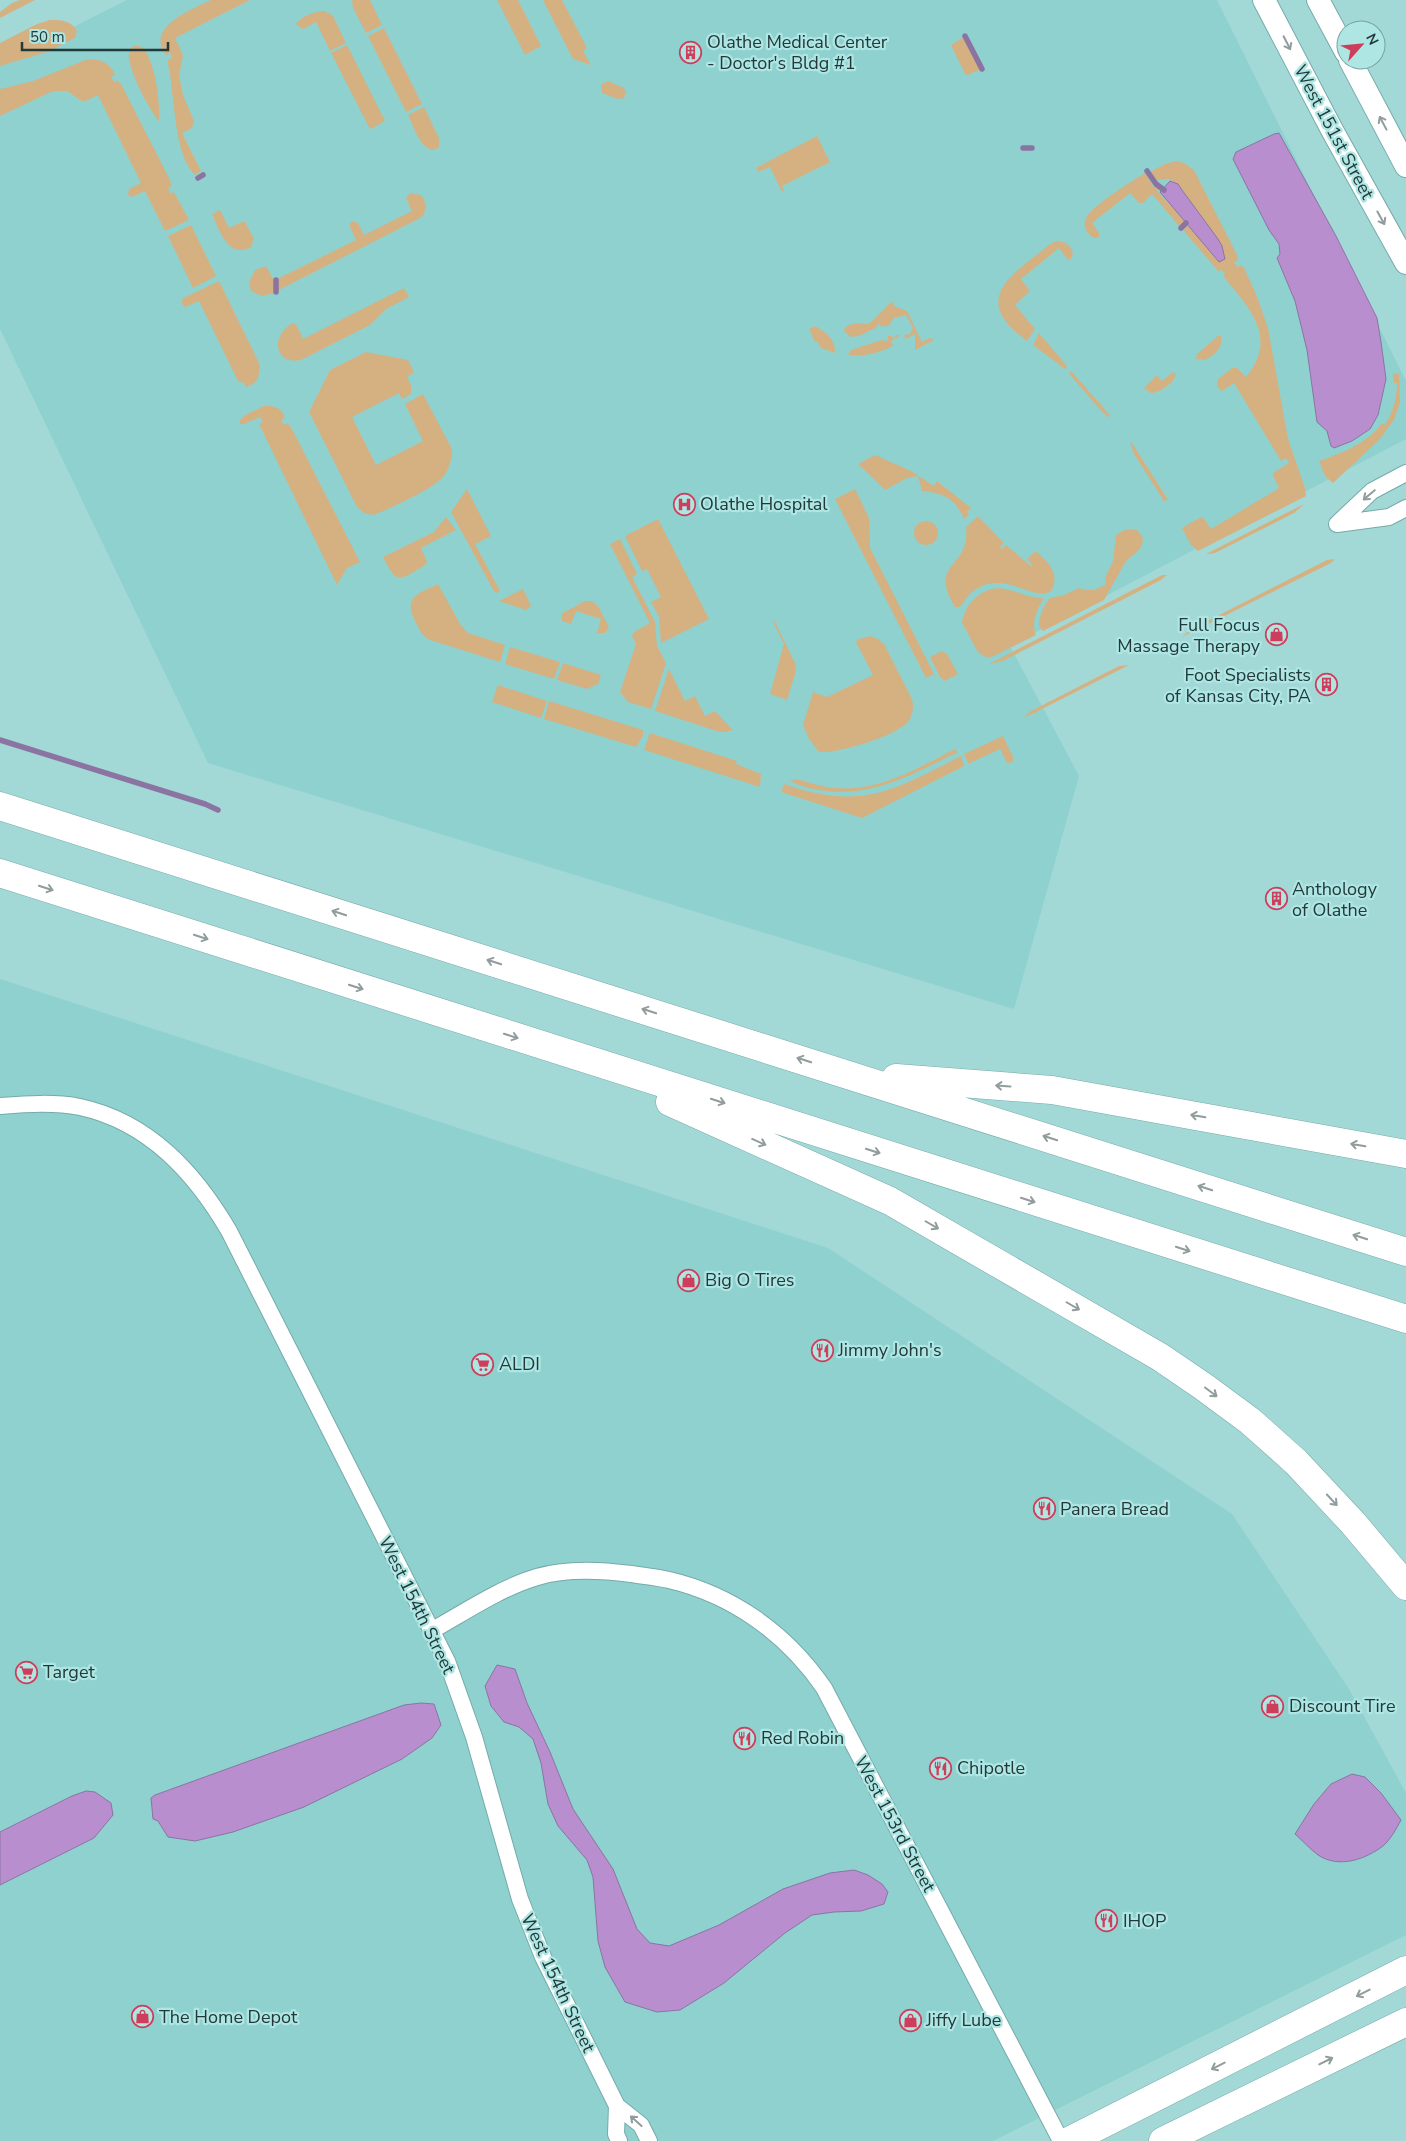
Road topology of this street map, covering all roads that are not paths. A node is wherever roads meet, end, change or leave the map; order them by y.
1 (1264, 0) edge
2 (1318, 0) edge
3 (1336, 33) edge
4 (1355, 70) edge
5 (1406, 166) edge
6 (1406, 263) edge
7 (1406, 473) edge
8 (1406, 508) edge
9 (0, 806) edge
10 (0, 874) edge
11 (555, 1050) junction
12 (850, 1075) junction
13 (0, 1106) edge
14 (1406, 1154) edge
15 (1406, 1252) edge
16 (1406, 1319) edge
17 (1406, 1586) edge
18 (432, 1631) junction
19 (1406, 1970) edge
20 (1406, 2022) edge
21 (617, 2106) junction
22 (619, 2141) edge
23 (649, 2141) edge
24 (1061, 2141) edge
25 (1069, 2141) edge
26 (1163, 2141) edge

1 -> 6 main road, West 151st Street
2 - 3 main road
5 -> 4 main road
7 -> 8 street
12 -> 9 highway
10 -> 11 highway
11 -> 16 highway
11 -> 17 highway
14 -> 12 highway
15 -> 12 highway
13 - 18 street, West 154th Street
18 - 21 street, West 154th Street
18 - 24 street, West 153rd Street
19 -> 25 highway
26 -> 20 highway
21 - 22 street, West 154th Street
23 -> 21 street, West 154th Street

